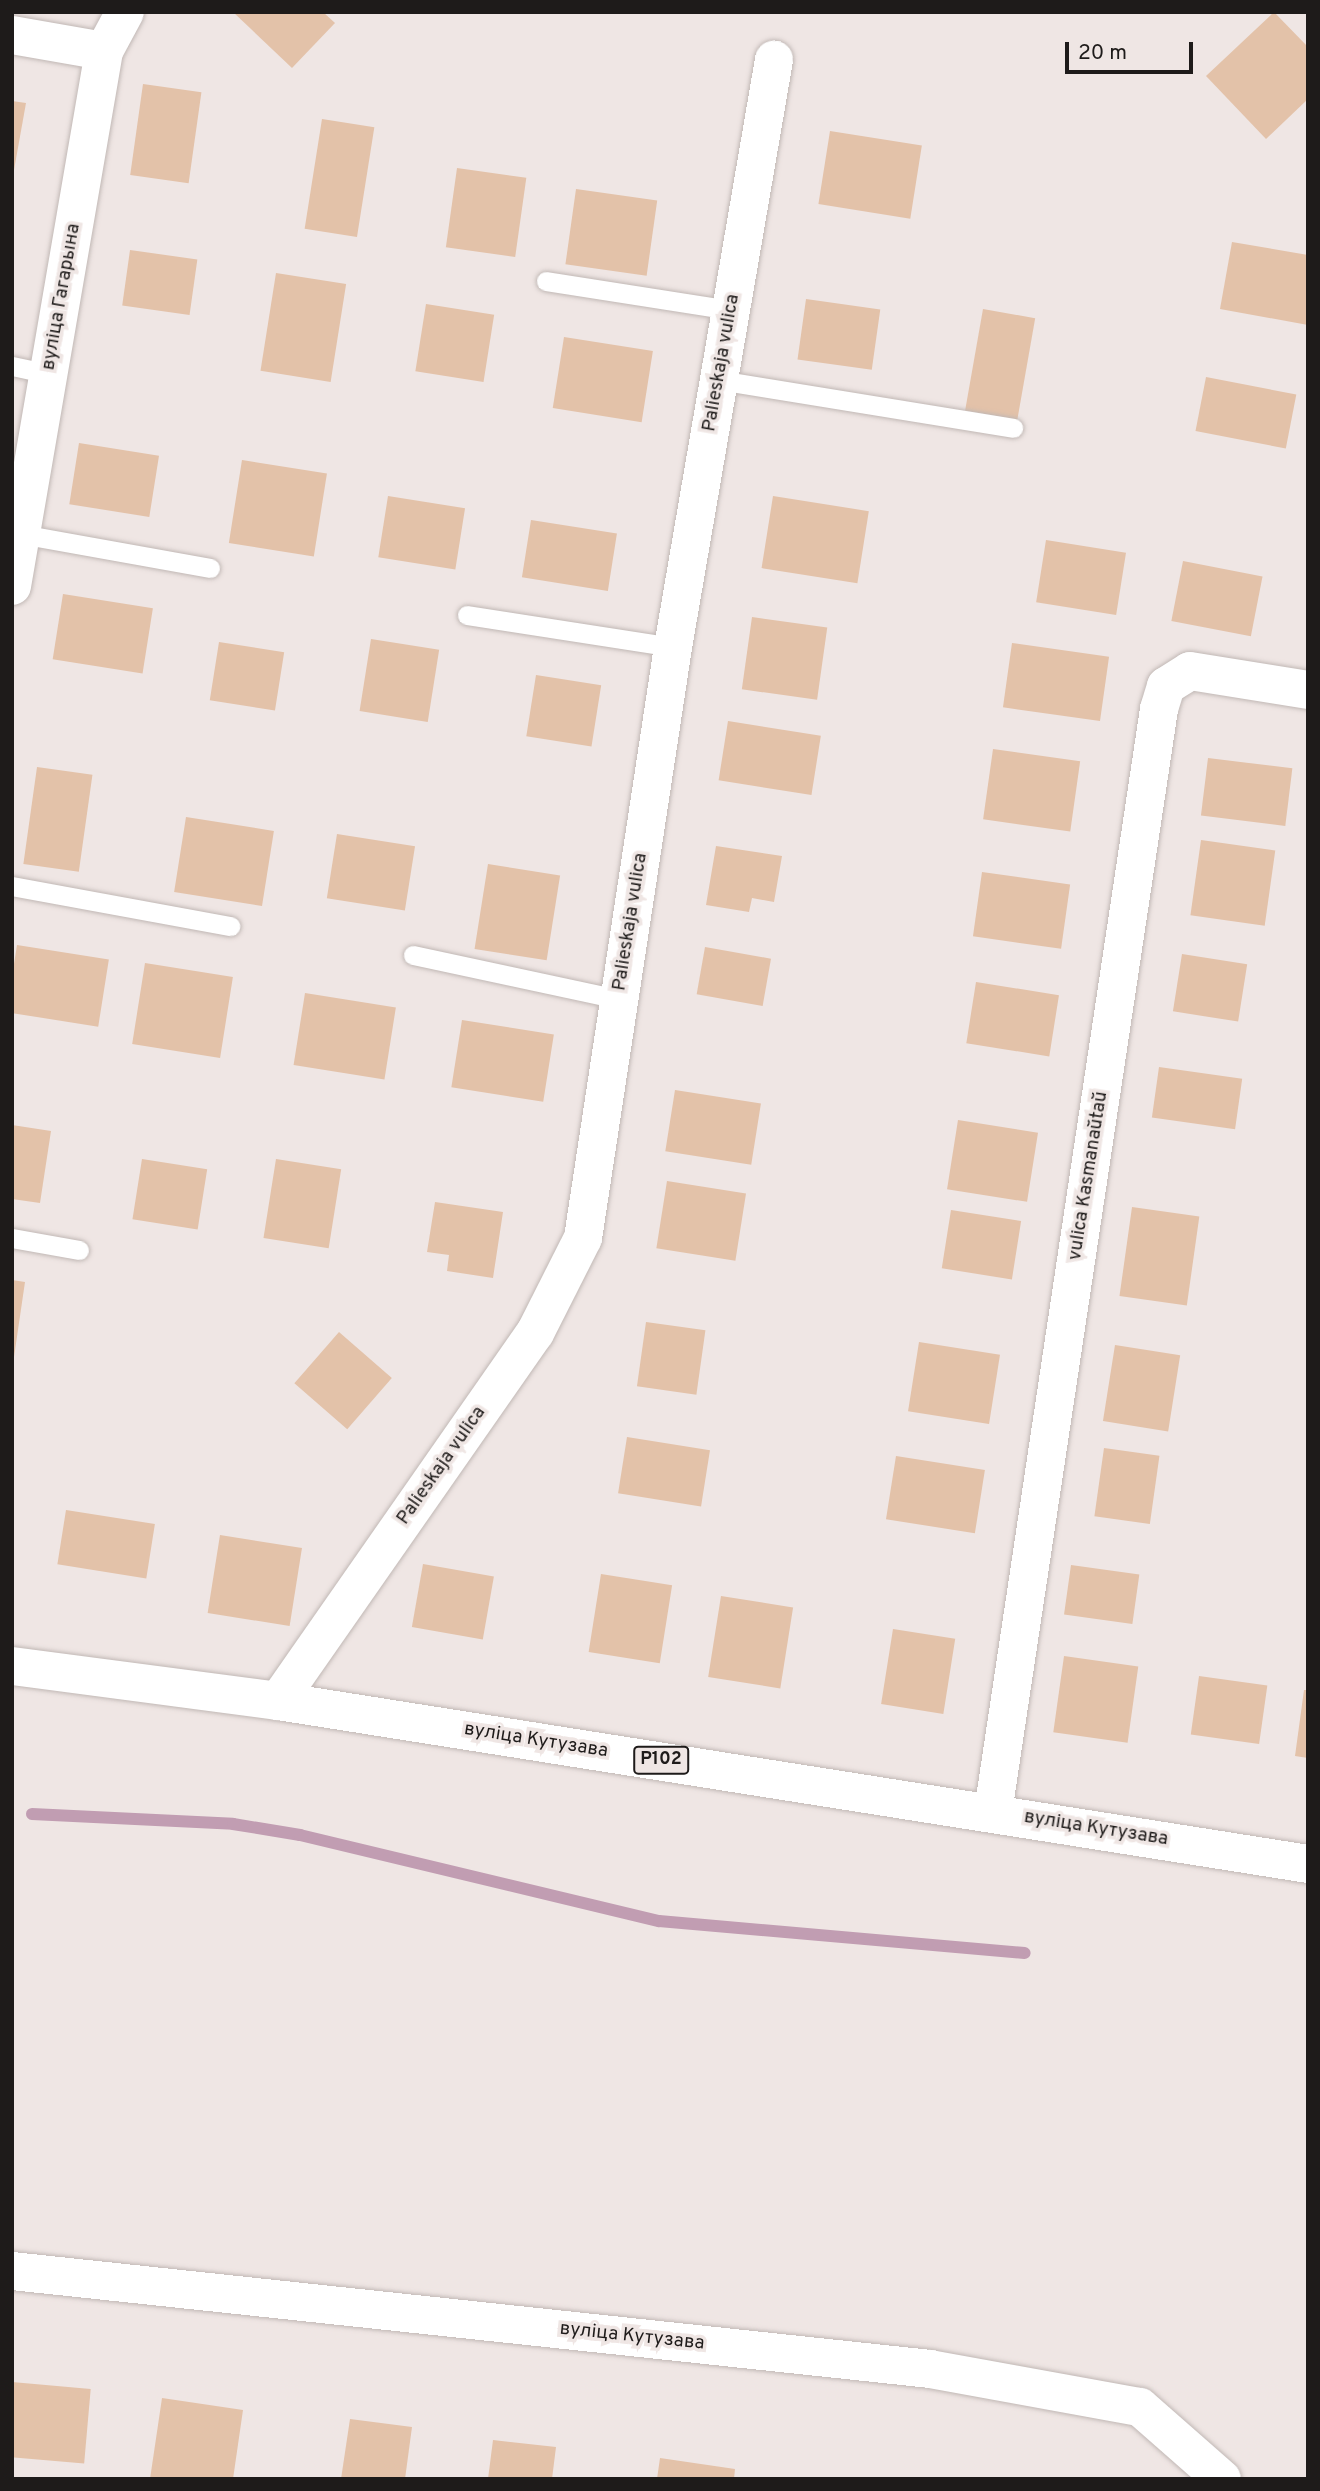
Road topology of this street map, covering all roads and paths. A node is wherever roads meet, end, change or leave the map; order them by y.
1 (125, 12) edge
2 (12, 35) edge
3 (104, 51) junction
4 (774, 60) dead end
5 (546, 281) dead end
6 (732, 310) junction
7 (12, 366) edge
8 (49, 374) junction
9 (718, 380) junction
10 (1013, 428) dead end
11 (21, 534) junction
12 (210, 568) dead end
13 (12, 586) edge
14 (467, 615) dead end
15 (673, 647) junction
16 (1308, 690) edge
17 (12, 886) edge
18 (230, 926) dead end
19 (413, 955) dead end
20 (619, 999) junction
21 (12, 1238) edge
22 (79, 1250) dead end
23 (12, 1665) edge
24 (278, 1701) junction
25 (993, 1812) junction
26 (1308, 1864) edge
27 (12, 2271) edge
28 (1222, 2479) edge

1 - 3 street, вуліца Гагарына
2 - 3 street
3 - 8 street, вуліца Гагарына
4 - 6 street, Palieskaja vulica
5 - 6 lane
6 - 9 street, Palieskaja vulica
7 - 8 lane
8 - 11 street, вуліца Гагарына
9 - 10 lane
9 - 15 street, Palieskaja vulica
11 - 12 lane
11 - 13 street, вуліца Гагарына
14 - 15 lane
15 - 20 street, Palieskaja vulica
16 - 25 street, vulica Kasmanaŭtaŭ
17 - 18 lane
19 - 20 lane
20 - 24 street, Palieskaja vulica
21 - 22 lane
23 - 24 street, вуліца Кутузава / Р102
24 - 25 street, вуліца Кутузава / Р102
25 - 26 street, вуліца Кутузава / Р102
27 - 28 street, вуліца Кутузава

